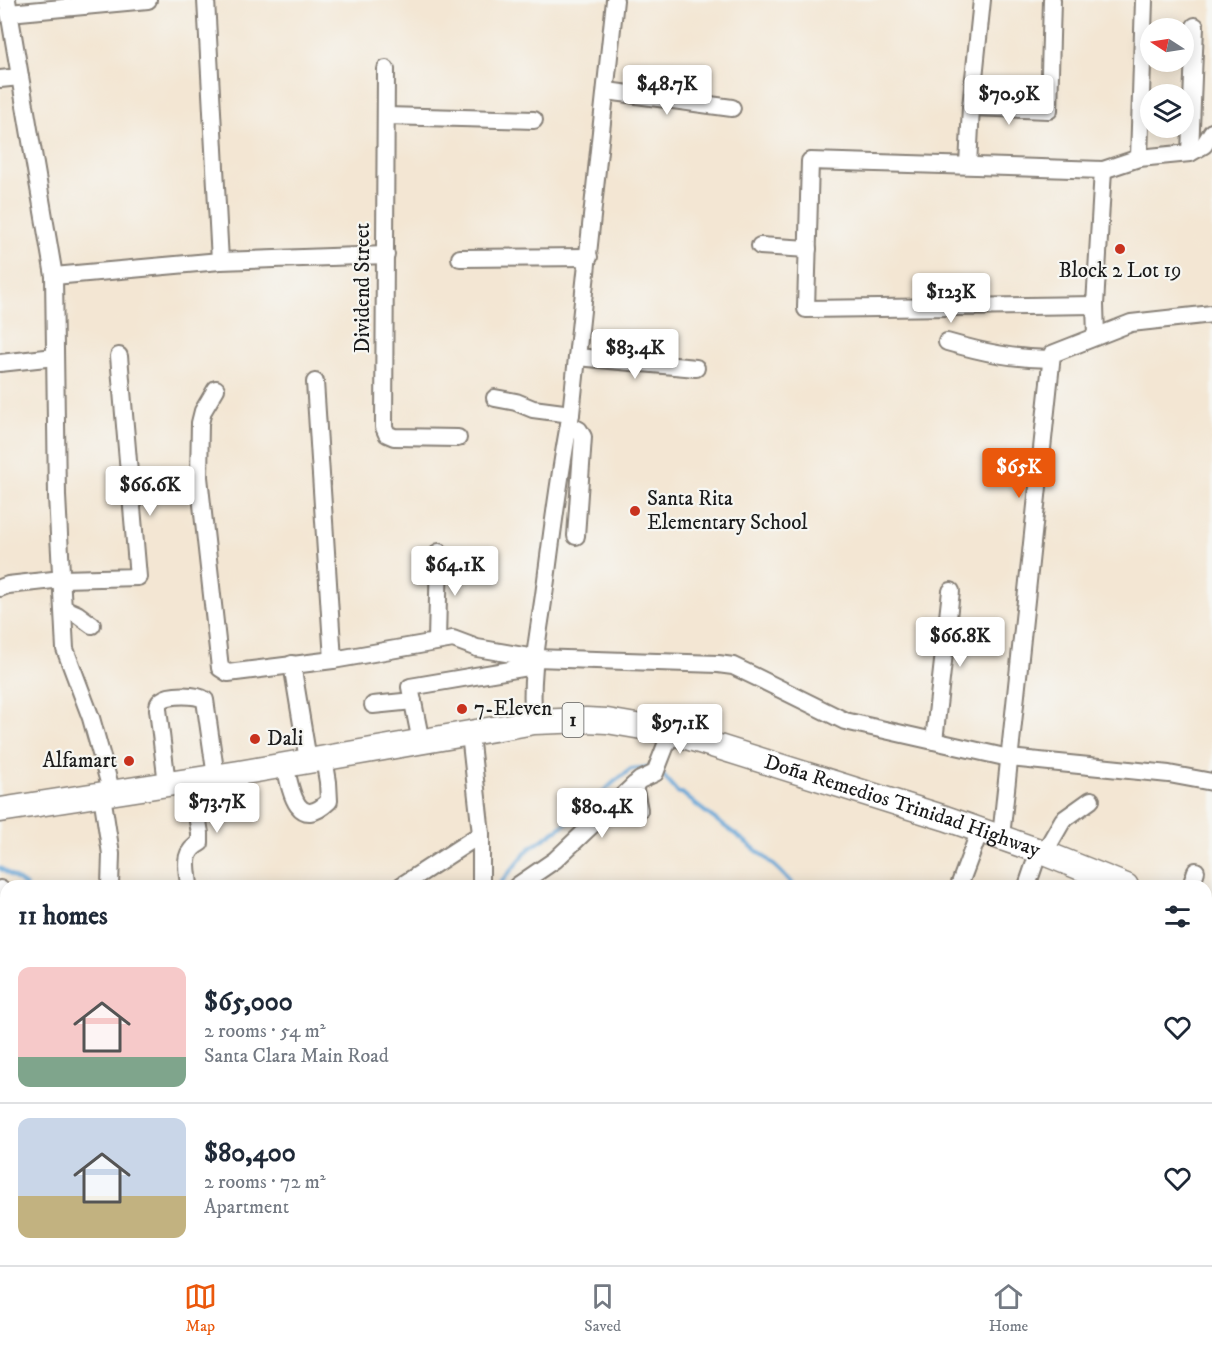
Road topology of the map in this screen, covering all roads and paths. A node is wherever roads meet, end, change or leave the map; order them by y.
1 (148, 0) edge
2 (206, 0) edge
3 (615, 0) edge
4 (982, 0) edge
5 (1052, 0) edge
6 (1144, 0) edge
7 (8, 7) edge
8 (1195, 26) dead end
9 (386, 69) dead end
10 (20, 78) junction
11 (0, 79) edge
12 (607, 91) junction
13 (971, 107) junction
14 (732, 108) dead end
15 (386, 116) junction
16 (534, 120) dead end
17 (1212, 132) edge
18 (1190, 153) junction
19 (1139, 158) junction
20 (968, 165) junction
21 (1103, 170) junction
22 (760, 246) dead end
23 (808, 249) junction
24 (386, 255) junction
25 (589, 257) junction
26 (460, 258) dead end
27 (220, 261) junction
28 (54, 276) junction
29 (1095, 305) junction
30 (1212, 314) edge
31 (1096, 336) junction
32 (947, 342) dead end
33 (119, 356) dead end
34 (55, 357) junction
35 (577, 357) junction
36 (1051, 359) junction
37 (0, 363) edge
38 (696, 368) dead end
39 (315, 382) dead end
40 (216, 389) dead end
41 (495, 398) dead end
42 (570, 419) junction
43 (458, 438) dead end
44 (576, 536) dead end
45 (439, 552) dead end
46 (62, 579) junction
47 (0, 588) edge
48 (951, 591) dead end
49 (63, 608) junction
50 (92, 625) dead end
51 (437, 641) junction
52 (333, 660) junction
53 (535, 662) junction
54 (292, 664) junction
55 (413, 701) junction
56 (373, 705) dead end
57 (534, 722) junction
58 (671, 732) junction
59 (471, 734) junction
60 (934, 741) junction
61 (422, 742) junction
62 (1010, 758) junction
63 (305, 761) junction
64 (216, 777) junction
65 (179, 782) junction
66 (1212, 782) edge
67 (634, 785) junction
68 (107, 794) junction
69 (1091, 800) dead end
70 (0, 810) edge
71 (639, 810) dead end
72 (481, 834) junction
73 (991, 834) junction
74 (1042, 852) junction
75 (110, 880) edge
76 (189, 880) edge
77 (410, 880) edge
78 (481, 880) edge
79 (526, 880) edge
80 (963, 880) edge
81 (1030, 880) edge
82 (1111, 880) edge

1 - 7 street
2 - 27 street
3 - 12 street
4 - 13 street
5 - 13 street
6 - 19 street
7 - 10 street
8 - 18 street
9 - 15 street, Dividend Street
10 - 11 street
10 - 28 street
12 - 14 street
12 - 25 street
13 - 20 street
15 - 16 street
15 - 24 street, Dividend Street
17 - 18 street
18 - 19 street
19 - 21 street
20 - 21 street
20 - 23 street
21 - 29 street
22 - 23 street
23 - 29 street
24 - 27 street
24 - 43 street, Dividend Street
25 - 26 street
25 - 35 street
27 - 28 street
28 - 34 street
29 - 31 street
30 - 31 street
31 - 36 street
32 - 36 street
33 - 46 street
34 - 37 street
34 - 46 street
35 - 38 street
35 - 42 street
36 - 62 street
39 - 52 street
40 - 54 street
41 - 42 street
42 - 44 street
42 - 53 street
45 - 51 street
46 - 47 street
46 - 49 street
48 - 60 street
49 - 50 street
49 - 68 street
51 - 52 street
51 - 53 street
52 - 54 street
53 - 55 street
53 - 57 street
53 - 60 street
54 - 63 street
55 - 56 street
55 - 61 street
57 - 58 highway, Doña Remedios Trinidad Highway / 1
57 - 59 highway, Doña Remedios Trinidad Highway / 1
58 - 67 street
58 - 73 highway, Doña Remedios Trinidad Highway / 1
59 - 61 highway, Doña Remedios Trinidad Highway / 1
59 - 72 street
60 - 62 street
61 - 63 highway, Doña Remedios Trinidad Highway / 1
62 - 66 street
62 - 73 street
63 - 64 highway, Doña Remedios Trinidad Highway / 1
64 - 65 highway, Doña Remedios Trinidad Highway / 1
64 - 65 street
65 - 68 highway, Doña Remedios Trinidad Highway / 1
65 - 76 street
67 - 71 street
67 - 79 street
68 - 70 highway, Doña Remedios Trinidad Highway / 1
68 - 75 street
69 - 74 street
72 - 77 street
72 - 78 street
73 - 74 highway, Doña Remedios Trinidad Highway / 1
73 - 80 street
74 - 81 street
74 - 82 highway, Doña Remedios Trinidad Highway / 1

